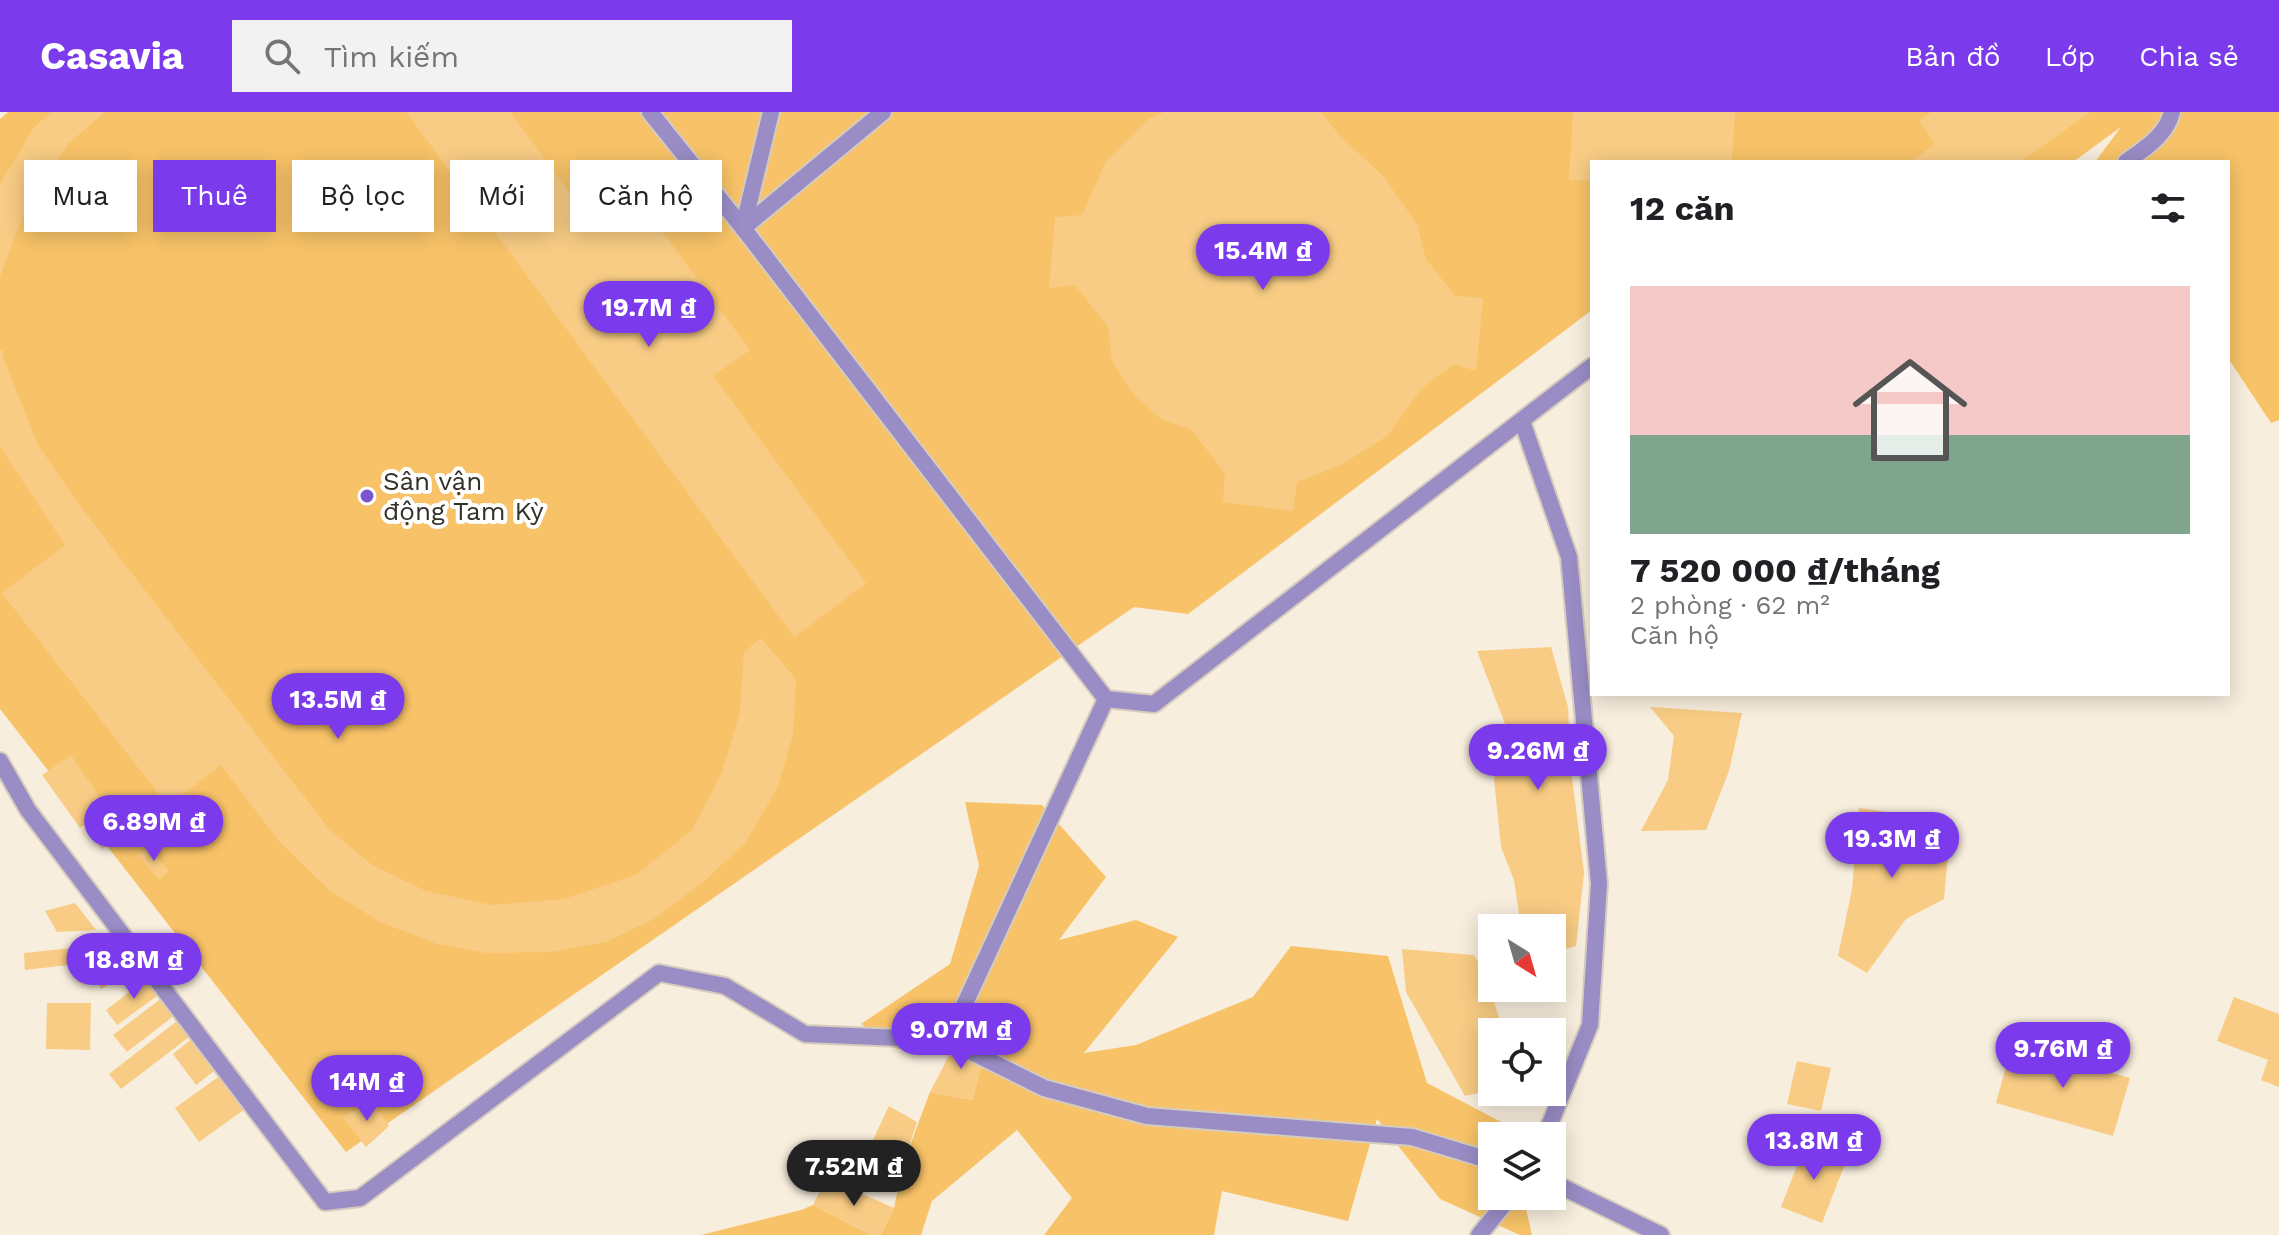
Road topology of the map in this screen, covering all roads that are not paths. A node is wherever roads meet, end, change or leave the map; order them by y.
1 (650, 112) edge
2 (771, 112) edge
3 (883, 112) edge
4 (2172, 112) edge
5 (2129, 160) edge
6 (743, 228) junction
7 (1590, 368) edge
8 (1522, 421) junction
9 (1106, 699) junction
10 (0, 761) edge
11 (948, 1040) junction
12 (1551, 1122) edge
13 (1478, 1157) edge
14 (1566, 1189) edge
15 (1500, 1210) edge
16 (1479, 1235) edge
17 (1661, 1235) edge

1 - 6 street
2 - 6 street
3 - 6 street
4 - 5 street
6 - 9 street
7 - 8 street
8 - 9 street
8 - 12 street
9 - 11 street
10 - 11 street
11 - 13 street
14 - 17 street
15 - 16 street

